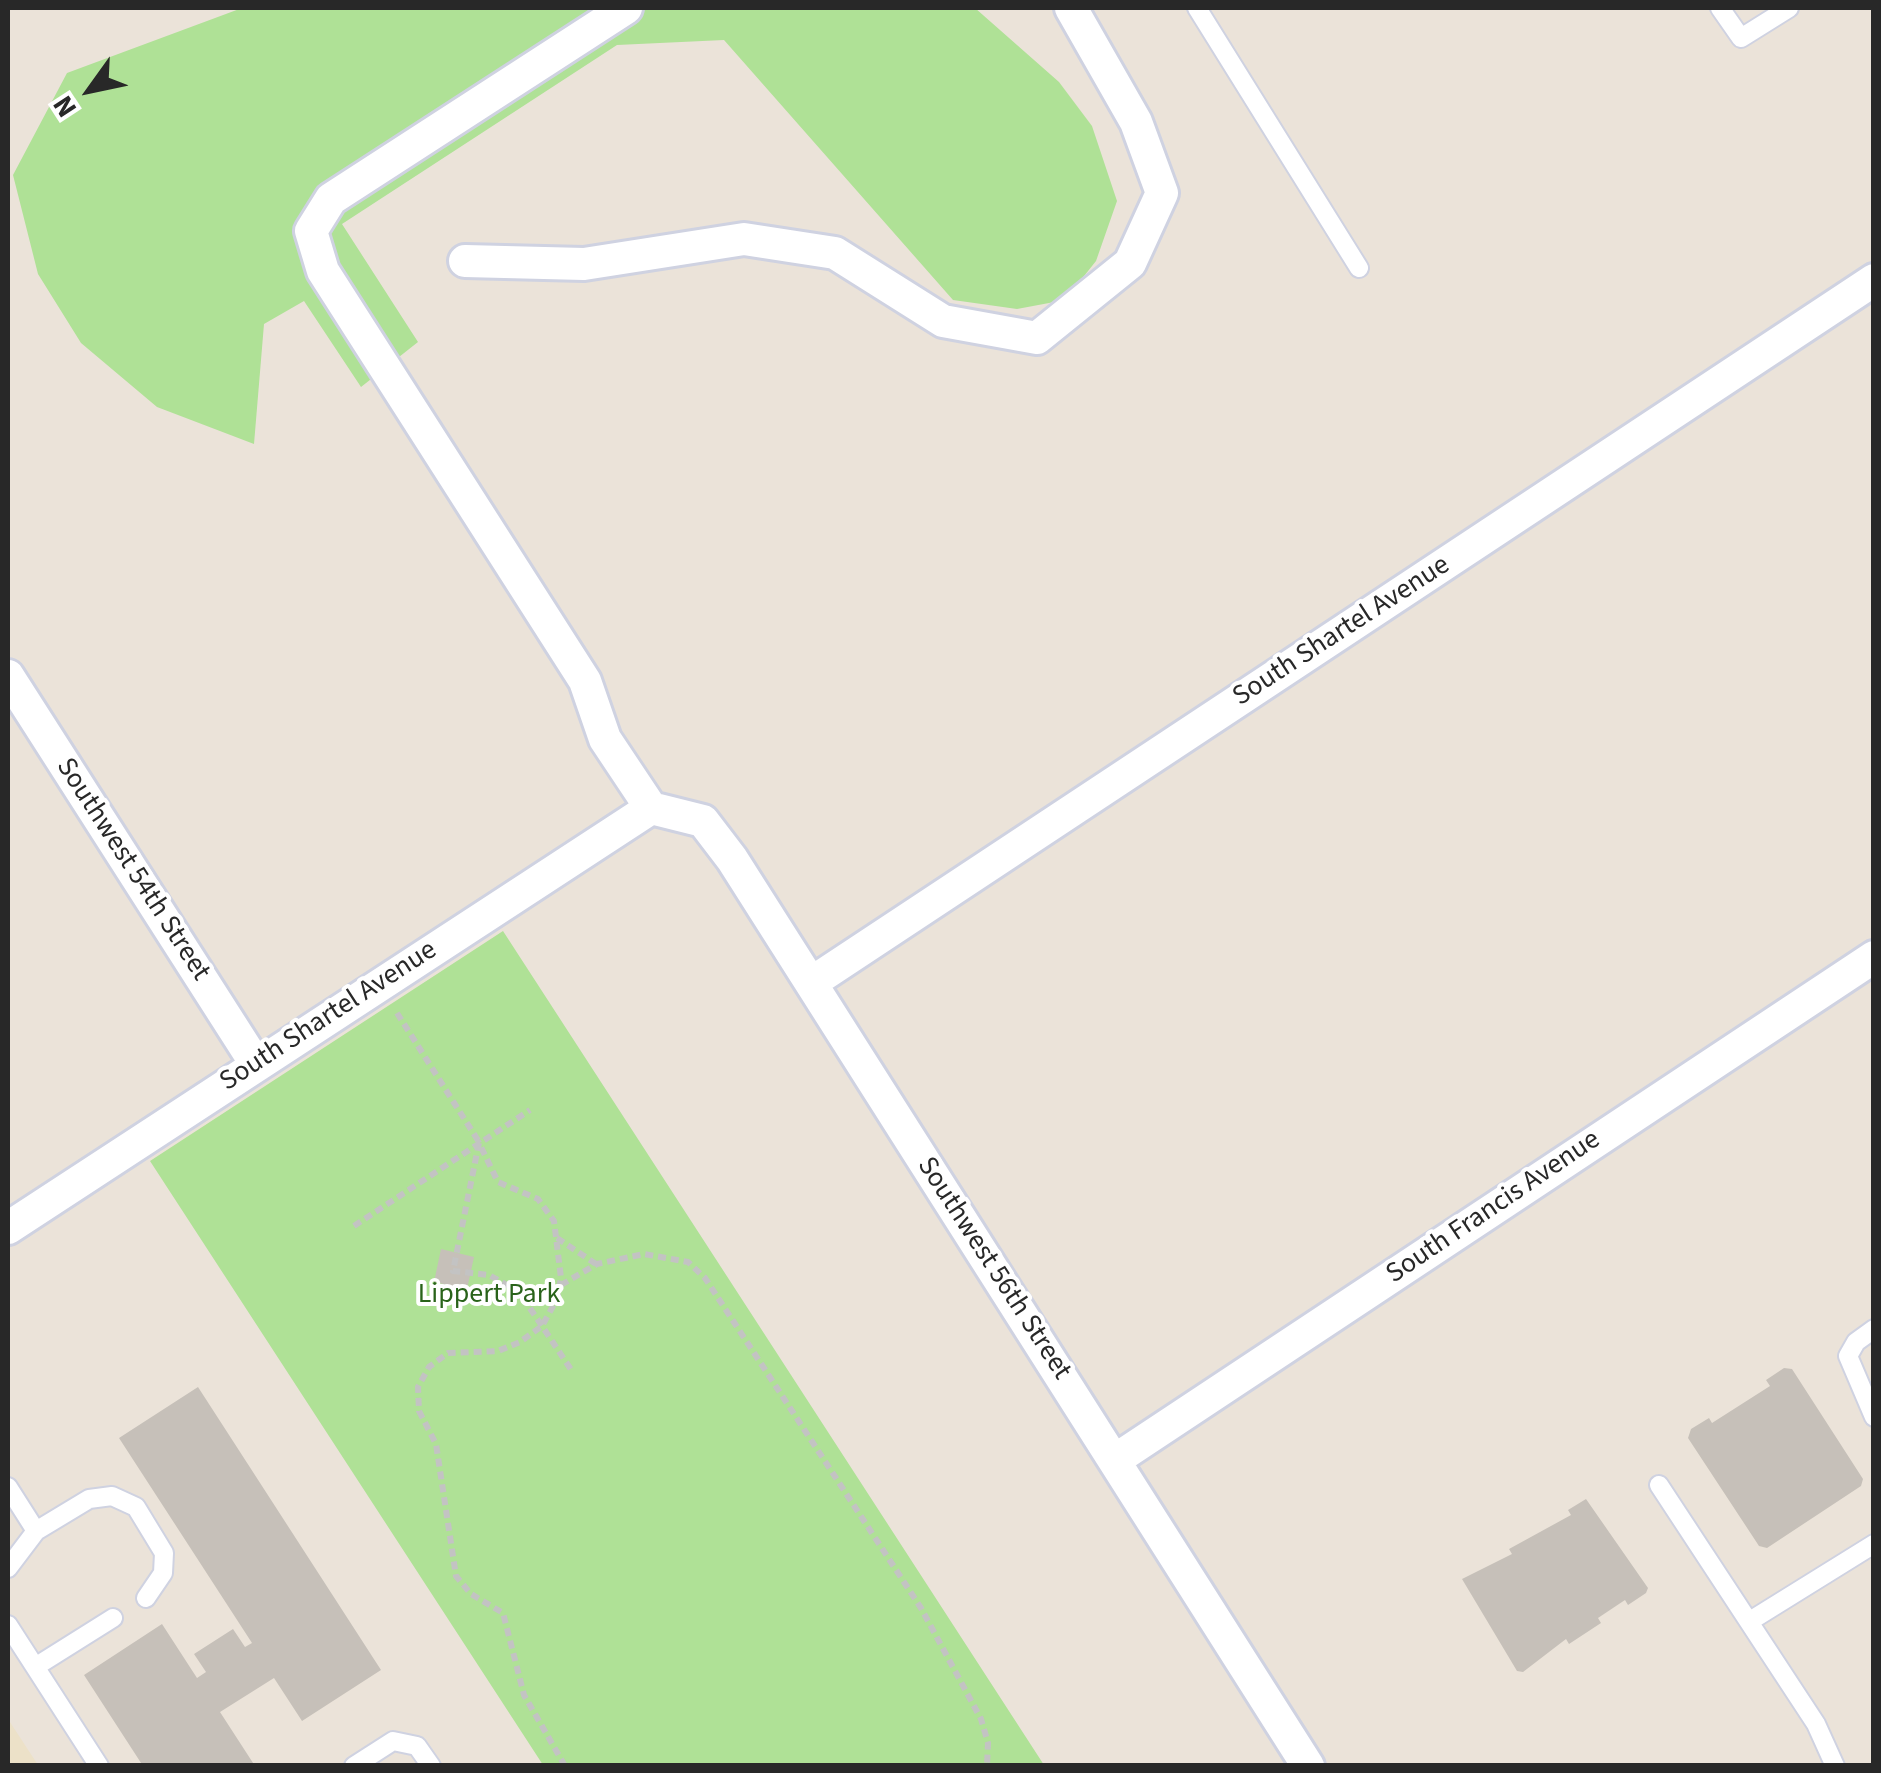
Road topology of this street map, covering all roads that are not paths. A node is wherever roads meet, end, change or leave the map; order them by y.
1 (626, 8) edge
2 (1072, 8) edge
3 (1197, 8) edge
4 (1720, 8) edge
5 (1789, 8) edge
6 (465, 262) dead end
7 (1360, 268) dead end
8 (1874, 280) edge
9 (8, 676) edge
10 (650, 808) junction
11 (1874, 957) edge
12 (811, 982) junction
13 (256, 1064) junction
14 (8, 1228) edge
15 (1874, 1329) edge
16 (1874, 1416) edge
17 (1115, 1460) junction
18 (1659, 1485) dead end
19 (8, 1487) edge
20 (36, 1532) junction
21 (1874, 1544) edge
22 (8, 1568) edge
23 (146, 1598) dead end
24 (113, 1618) dead end
25 (1750, 1621) junction
26 (8, 1625) edge
27 (35, 1667) junction
28 (99, 1766) edge
29 (354, 1766) edge
30 (431, 1766) edge
31 (1308, 1766) edge
32 (1835, 1766) edge

1 - 10 street
2 - 6 street
3 - 7 lane
4 - 5 lane
8 - 12 street, South Shartel Avenue
9 - 13 street, Southwest 54th Street
10 - 12 street, Southwest 56th Street
10 - 13 street, South Shartel Avenue
11 - 17 street, South Francis Avenue
12 - 17 street, Southwest 56th Street
13 - 14 street, South Shartel Avenue
15 - 16 lane
17 - 31 street, Southwest 56th Street
18 - 25 lane
19 - 20 lane
20 - 22 lane
20 - 23 lane
21 - 25 lane
24 - 27 lane
25 - 32 lane
26 - 27 lane
27 - 28 lane
29 - 30 lane

